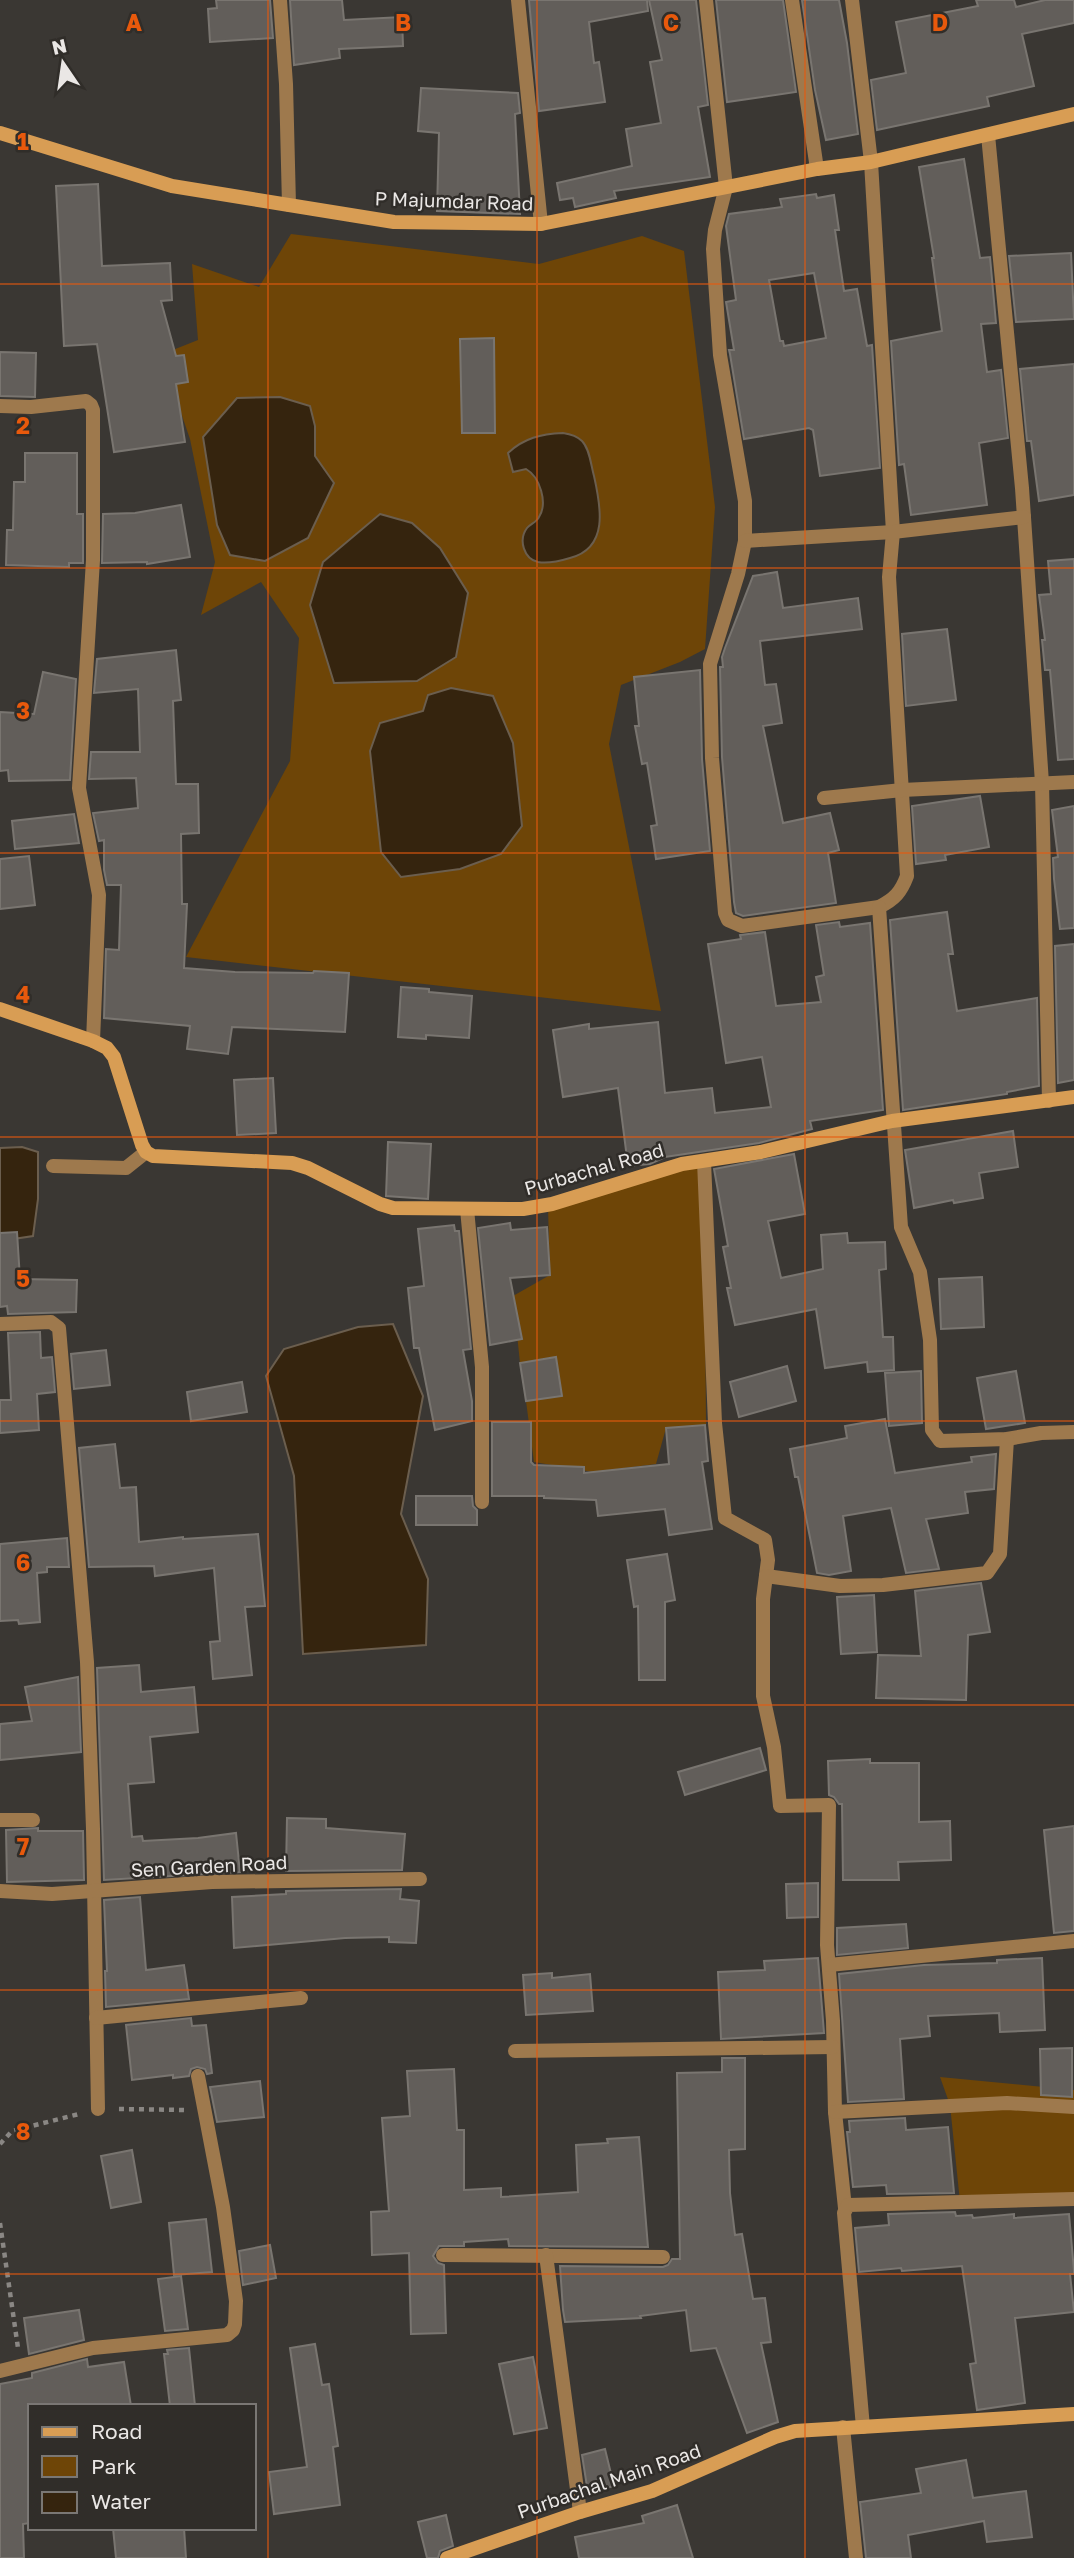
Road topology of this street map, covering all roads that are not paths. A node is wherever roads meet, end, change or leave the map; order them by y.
1 (280, 0) edge
2 (519, 0) edge
3 (706, 0) edge
4 (792, 0) edge
5 (852, 0) edge
6 (1074, 114) edge
7 (0, 133) edge
8 (988, 135) junction
9 (870, 162) junction
10 (817, 169) junction
11 (726, 187) junction
12 (289, 205) junction
13 (541, 224) junction
14 (0, 406) edge
15 (1024, 517) junction
16 (893, 532) junction
17 (745, 541) junction
18 (1074, 782) edge
19 (1042, 783) junction
20 (902, 790) junction
21 (824, 798) dead end
22 (879, 907) junction
23 (0, 1009) edge
24 (93, 1041) junction
25 (1074, 1097) edge
26 (1049, 1101) junction
27 (892, 1121) junction
28 (146, 1152) junction
29 (704, 1161) junction
30 (53, 1166) dead end
31 (467, 1209) junction
32 (0, 1324) edge
33 (1074, 1432) edge
34 (1007, 1439) junction
35 (482, 1502) dead end
36 (766, 1576) junction
37 (0, 1820) edge
38 (33, 1820) dead end
39 (420, 1879) dead end
40 (0, 1891) edge
41 (93, 1892) junction
42 (1074, 1941) edge
43 (829, 1965) junction
44 (301, 1998) dead end
45 (96, 2018) junction
46 (832, 2047) junction
47 (515, 2051) dead end
48 (198, 2076) dead end
49 (1074, 2107) edge
50 (98, 2109) dead end
51 (835, 2112) junction
52 (1074, 2199) edge
53 (845, 2208) junction
54 (443, 2255) dead end
55 (546, 2256) junction
56 (663, 2257) dead end
57 (0, 2371) edge
58 (1074, 2414) edge
59 (843, 2427) junction
60 (863, 2427) junction
61 (580, 2512) junction
62 (447, 2558) edge
63 (856, 2558) edge

1 - 12 street
2 - 13 street
3 - 11 street
4 - 10 street
5 - 9 street
6 - 8 street, P Majumdar Road
7 - 12 street, P Majumdar Road
8 - 9 street, P Majumdar Road
8 - 15 street
9 - 10 street, P Majumdar Road
9 - 16 street
10 - 11 street, P Majumdar Road
11 - 13 street, P Majumdar Road
11 - 17 street
12 - 13 street, P Majumdar Road
14 - 24 street
15 - 16 street
15 - 19 street
16 - 17 street
16 - 20 street
17 - 22 street
18 - 19 street
19 - 20 street
19 - 26 street
20 - 21 street
20 - 22 street
22 - 27 street
23 - 24 street
24 - 28 street
25 - 26 street, Purbachal Road
26 - 27 street, Purbachal Road
27 - 29 street, Purbachal Road
27 - 34 street
28 - 30 street
28 - 31 street, Purbachal Road
29 - 31 street, Purbachal Road
29 - 36 street
31 - 35 street
32 - 41 street
33 - 34 street
34 - 36 street
36 - 43 street
37 - 38 street
39 - 41 street, Sen Garden Road
40 - 41 street, Sen Garden Road
41 - 45 street
42 - 43 street
43 - 46 street
44 - 45 street
45 - 50 street
46 - 47 street
46 - 51 street
48 - 57 street
49 - 51 street
51 - 53 street
52 - 53 street
53 - 60 street
54 - 55 street
55 - 56 street
55 - 61 street
58 - 60 street, Purbachal Main Road
59 - 60 street, Purbachal Main Road
59 - 61 street, Purbachal Main Road
59 - 63 street
61 - 62 street, Purbachal Main Road

